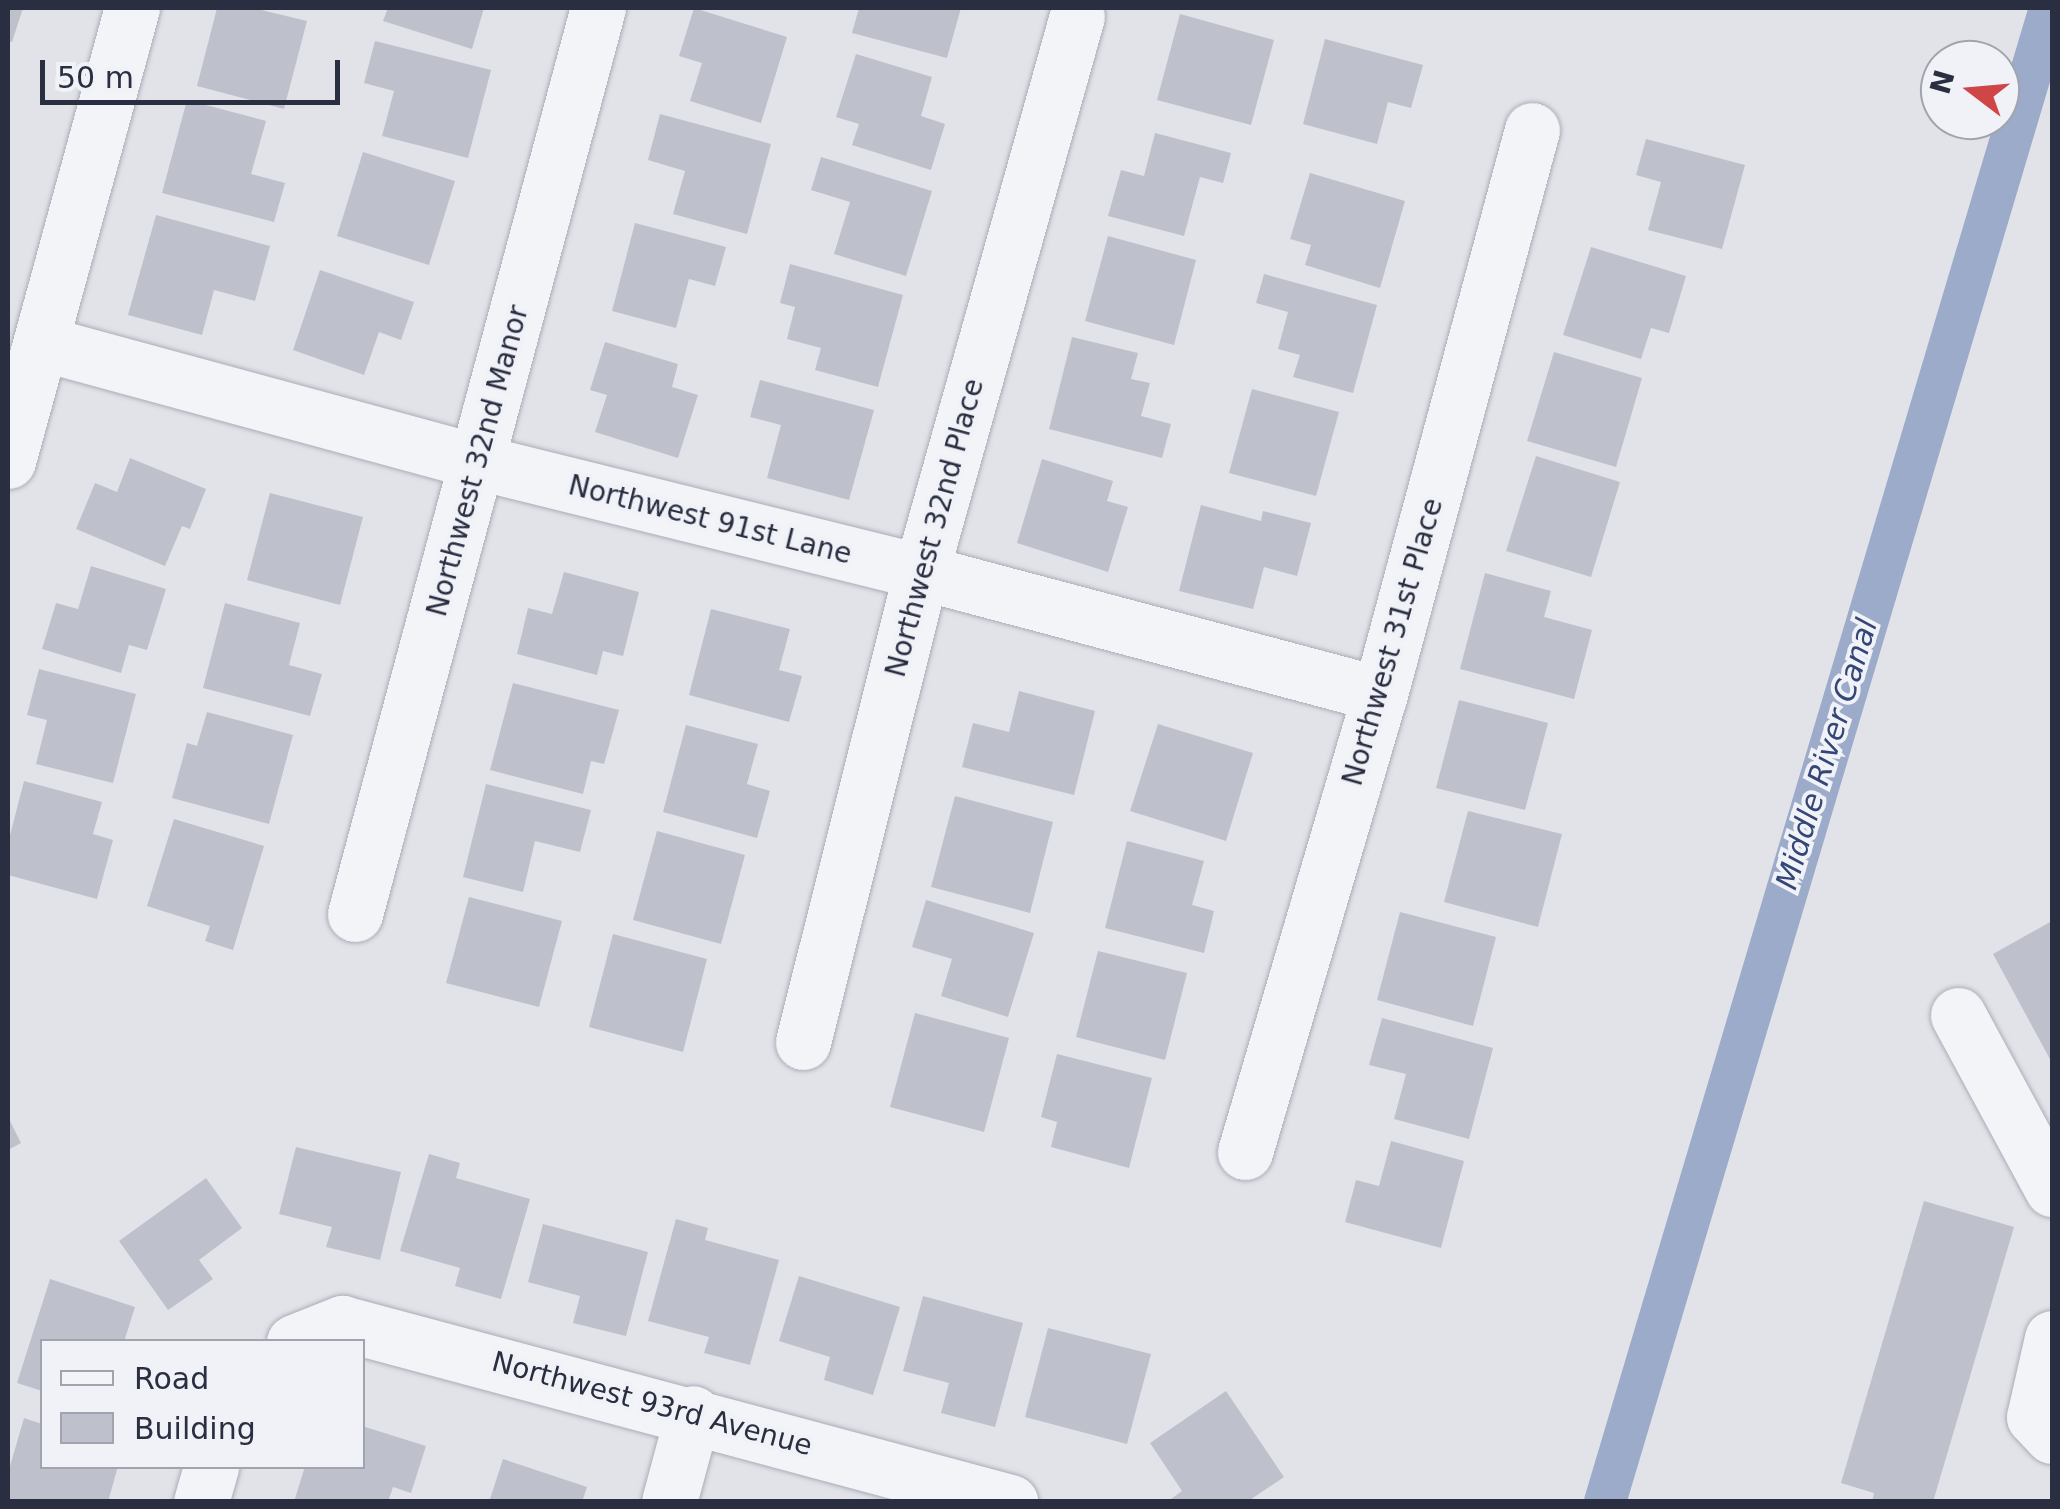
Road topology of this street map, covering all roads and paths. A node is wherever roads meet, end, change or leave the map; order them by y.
1 (132, 8) edge
2 (598, 8) edge
3 (1077, 16) dead end
4 (1532, 130) dead end
5 (41, 343) junction
6 (8, 461) edge
7 (478, 462) junction
8 (921, 572) junction
9 (1380, 694) junction
10 (356, 914) dead end
11 (1958, 1016) dead end
12 (803, 1042) dead end
13 (1245, 1152) dead end
14 (2052, 1189) edge
15 (2052, 1338) edge
16 (301, 1339) edge
17 (693, 1413) junction
18 (2052, 1436) edge
19 (210, 1469) edge
20 (201, 1502) edge
21 (669, 1502) edge
22 (1010, 1502) edge

1 - 5 street
2 - 7 street, Northwest 32nd Manor
3 - 8 street, Northwest 32nd Place
4 - 9 street, Northwest 31st Place
5 - 6 street
5 - 7 street, Northwest 91st Lane
7 - 8 street, Northwest 91st Lane
7 - 10 street, Northwest 32nd Manor
8 - 9 street, Northwest 91st Lane
8 - 12 street, Northwest 32nd Place
9 - 13 street, Northwest 31st Place
11 - 14 street
15 - 18 street
16 - 17 street, Northwest 93rd Avenue
17 - 21 street
17 - 22 street, Northwest 93rd Avenue
19 - 20 street

